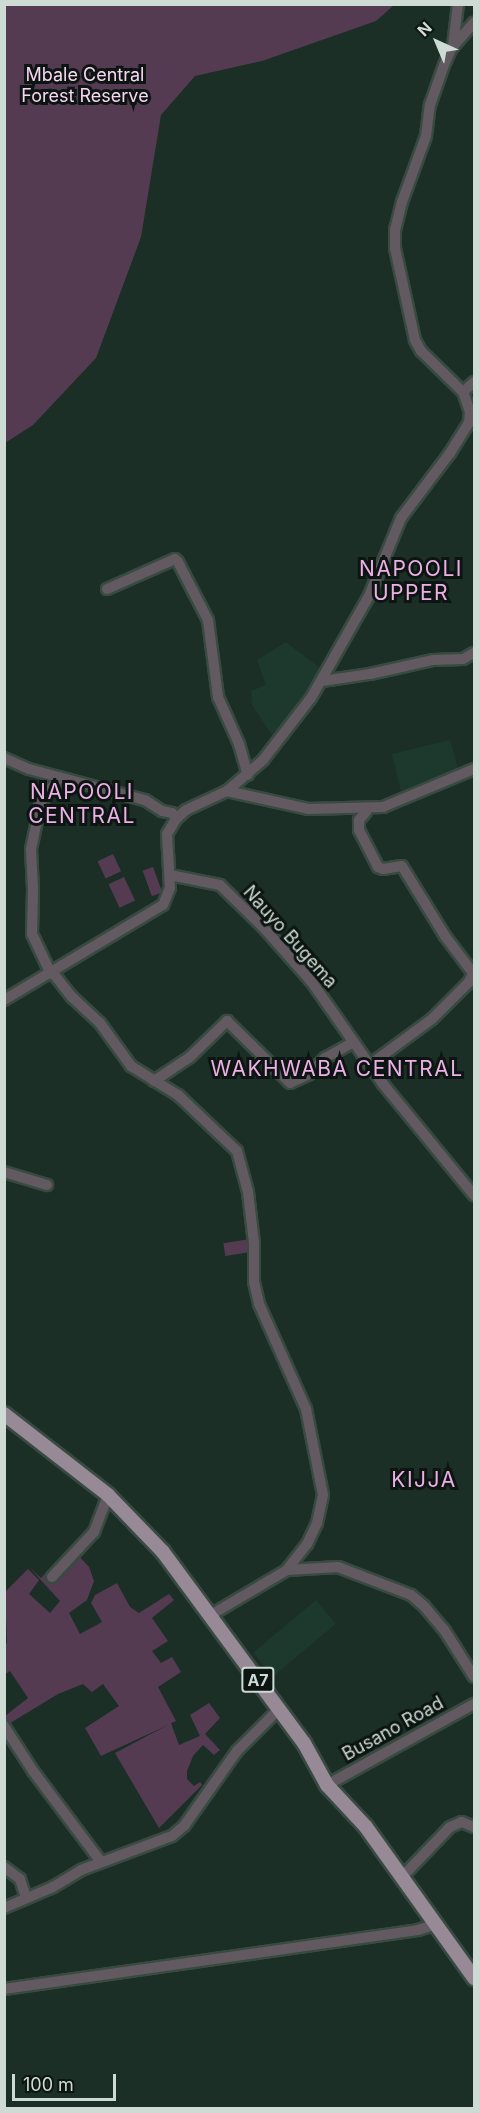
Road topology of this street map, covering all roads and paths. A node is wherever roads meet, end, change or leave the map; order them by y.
1 (458, 4) edge
2 (474, 23) edge
3 (453, 46) junction
4 (474, 382) edge
5 (463, 392) junction
6 (107, 589) dead end
7 (474, 653) edge
8 (321, 681) junction
9 (4, 758) edge
10 (474, 770) edge
11 (248, 775) junction
12 (60, 777) junction
13 (227, 791) junction
14 (364, 808) junction
15 (176, 819) junction
16 (170, 875) junction
17 (52, 973) junction
18 (4, 1000) edge
19 (354, 1042) junction
20 (371, 1064) junction
21 (154, 1081) junction
22 (4, 1172) edge
23 (47, 1185) dead end
24 (474, 1195) edge
25 (4, 1414) edge
26 (108, 1494) junction
27 (287, 1570) junction
28 (52, 1577) dead end
29 (211, 1615) junction
30 (474, 1677) edge
31 (474, 1704) edge
32 (279, 1709) junction
33 (4, 1726) edge
34 (327, 1785) junction
35 (474, 1827) edge
36 (101, 1862) junction
37 (4, 1867) edge
38 (402, 1877) junction
39 (26, 1898) junction
40 (4, 1908) edge
41 (436, 1924) junction
42 (474, 1978) edge
43 (4, 1989) edge

1 - 3 street
2 - 3 street
3 - 5 street
4 - 5 street
5 - 8 street
6 - 11 street
7 - 8 street
8 - 11 street
9 - 12 street
10 - 14 street
11 - 13 street
12 - 15 street
12 - 17 street
13 - 14 street
13 - 15 street
14 - 20 street
15 - 16 street
16 - 17 street
16 - 19 street, Nauyo Bugema
17 - 18 street
17 - 21 street
19 - 20 street, Nauyo Bugema
19 - 21 street
20 - 24 street, Nauyo Bugema
21 - 27 street
22 - 23 street
25 - 26 main road, A7
26 - 28 street
26 - 29 main road, A7
27 - 29 street
27 - 30 street
29 - 32 main road, A7
31 - 34 street, Busano Road
32 - 34 main road, A7
32 - 36 street
33 - 36 street
34 - 38 main road, A7
35 - 38 street
36 - 39 street
37 - 39 street
38 - 41 main road, A7
39 - 40 street
41 - 42 main road, A7
41 - 43 street

